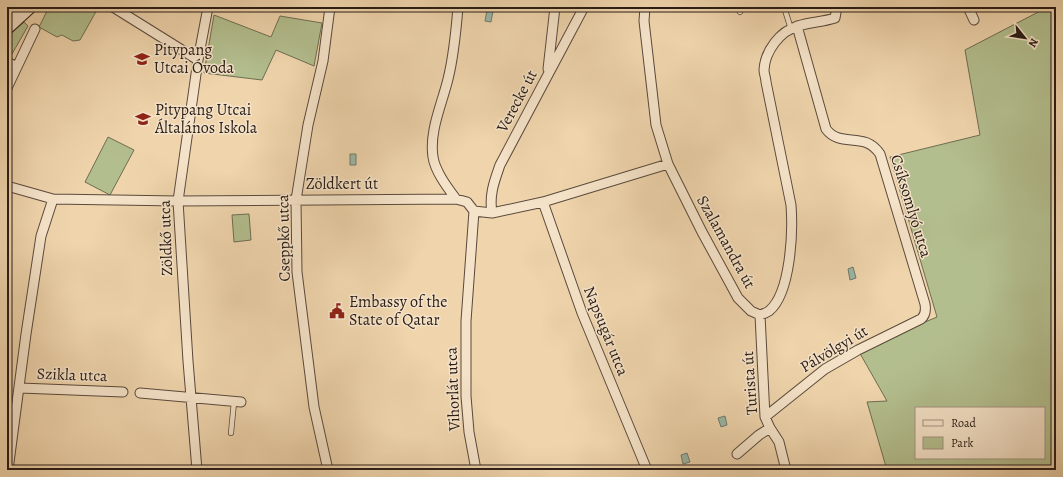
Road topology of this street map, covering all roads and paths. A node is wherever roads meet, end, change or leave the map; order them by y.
1 (15, 7) edge
2 (30, 7) edge
3 (113, 7) edge
4 (208, 7) edge
5 (330, 7) edge
6 (458, 7) edge
7 (555, 7) edge
8 (584, 7) edge
9 (645, 7) edge
10 (737, 7) edge
11 (784, 7) edge
12 (837, 7) edge
13 (968, 7) edge
14 (740, 12) dead end
15 (7, 15) edge
16 (974, 20) dead end
17 (7, 28) edge
18 (794, 28) junction
19 (35, 29) dead end
20 (198, 60) junction
21 (7, 62) edge
22 (17, 67) junction
23 (548, 74) junction
24 (7, 88) edge
25 (668, 164) junction
26 (7, 186) edge
27 (53, 199) junction
28 (456, 199) junction
29 (296, 200) junction
30 (178, 201) junction
31 (543, 202) junction
32 (474, 211) junction
33 (492, 213) junction
34 (760, 315) junction
35 (924, 315) joint
36 (20, 388) junction
37 (123, 392) dead end
38 (140, 393) dead end
39 (190, 397) junction
40 (238, 402) joint
41 (765, 417) junction
42 (770, 428) junction
43 (232, 433) dead end
44 (737, 454) dead end
45 (8, 470) edge
46 (197, 470) edge
47 (328, 470) edge
48 (476, 470) edge
49 (647, 470) edge
50 (786, 470) edge

1 - 15 street
2 - 17 street
3 - 20 street
4 - 20 street, Zöldkő utca
5 - 29 street, Cseppkő utca
6 - 28 street
7 - 23 street
8 - 23 street, Verecke út
9 - 25 street, Szalamandra út
10 - 14 lane
11 - 18 lane
12 - 18 street
13 - 16 street
18 - 34 street, Szalamandra út
18 - 35 street, Csíksomlyó utca
19 - 22 street
20 - 30 street, Zöldkő utca
21 - 22 street
22 - 24 street
23 - 33 street, Verecke út
25 - 31 street
25 - 34 street, Szalamandra út
26 - 27 street, Zöldkert út
27 - 30 street, Zöldkert út
27 - 36 street, Szikla utca
28 - 29 street, Zöldkert út
28 - 32 street
29 - 30 street, Zöldkert út
29 - 47 street, Cseppkő utca
30 - 39 street, Zöldkő utca
31 - 33 street
31 - 49 street, Napsugár utca
32 - 33 street
32 - 48 street, Vihorlát utca
34 - 41 street, Turista út
35 - 41 street, Pálvölgyi út
36 - 37 street, Szikla utca
36 - 45 street, Szikla utca
38 - 39 street
39 - 40 street
39 - 46 street, Zöldkő utca
40 - 43 lane
41 - 42 street, Turista út
42 - 44 street
42 - 50 street, Turista út

